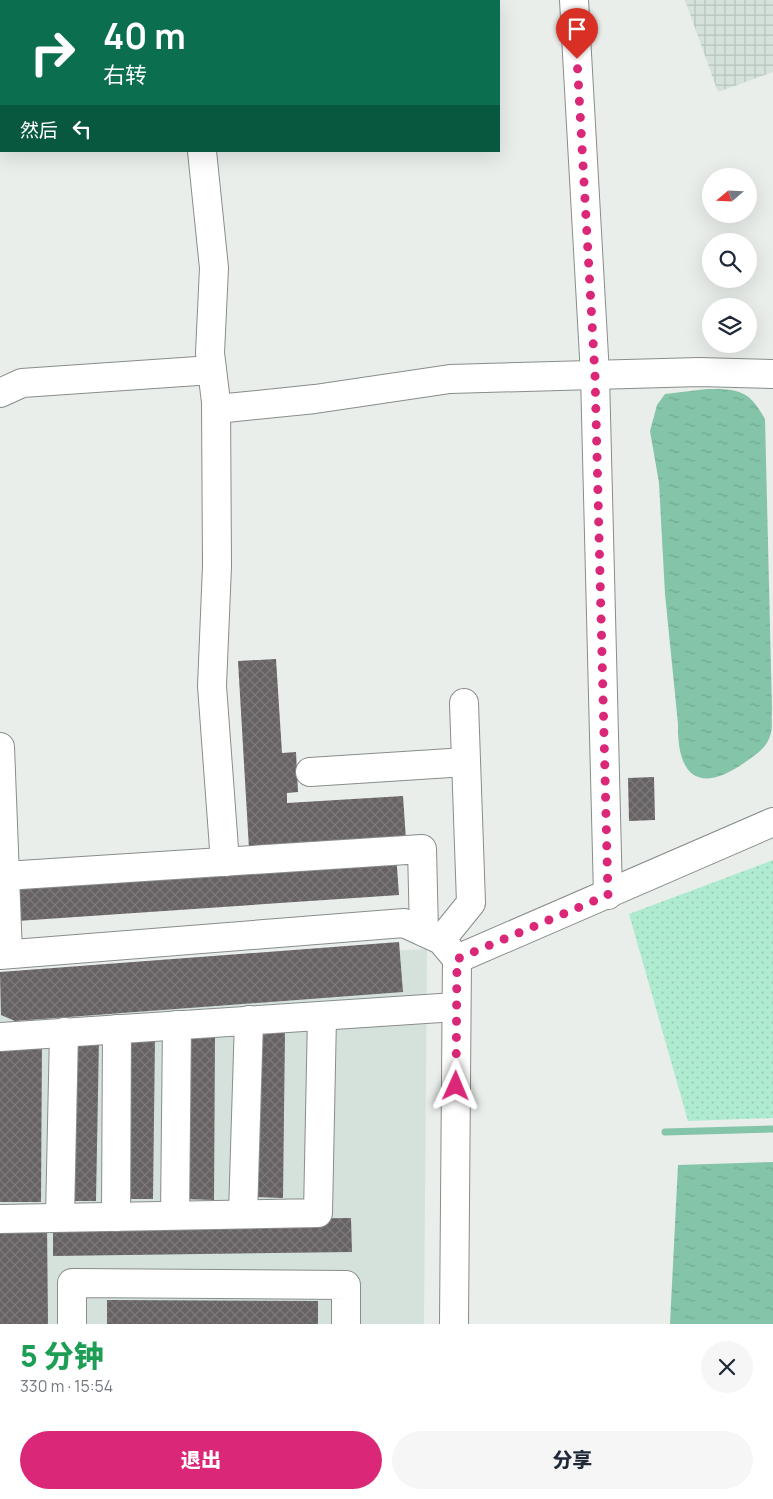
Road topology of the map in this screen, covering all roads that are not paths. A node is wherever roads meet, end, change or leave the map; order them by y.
1 (574, 0) edge
2 (202, 152) edge
3 (212, 370) junction
4 (773, 374) edge
5 (595, 375) junction
6 (0, 393) edge
7 (216, 409) junction
8 (464, 703) dead end
9 (0, 747) edge
10 (466, 762) junction
11 (310, 772) dead end
12 (773, 822) edge
13 (225, 862) junction
14 (5, 876) junction
15 (608, 895) junction
16 (440, 943) junction
17 (4, 955) edge
18 (456, 1007) junction
19 (322, 1016) junction
20 (249, 1020) junction
21 (177, 1025) junction
22 (117, 1029) junction
23 (64, 1032) junction
24 (0, 1036) edge
25 (244, 1214) junction
26 (175, 1216) junction
27 (60, 1217) junction
28 (116, 1217) junction
29 (0, 1218) edge
30 (72, 1324) edge
31 (346, 1324) edge
32 (454, 1324) edge

1 - 5 street
2 - 3 street
3 - 6 street
3 - 7 street
4 - 5 street
5 - 7 street
5 - 15 street
7 - 13 street
8 - 10 street
9 - 14 street
10 - 11 street
10 - 16 street
12 - 15 street
13 - 14 street
13 - 16 street
14 - 17 street
15 - 16 street
16 - 17 street
16 - 18 street
18 - 19 street
18 - 32 street
19 - 20 street
19 - 25 street
20 - 21 street
20 - 25 street
21 - 22 street
21 - 26 street
22 - 23 street
22 - 28 street
23 - 24 street
23 - 27 street
25 - 26 street
26 - 28 street
27 - 28 street
27 - 29 street
30 - 31 street

